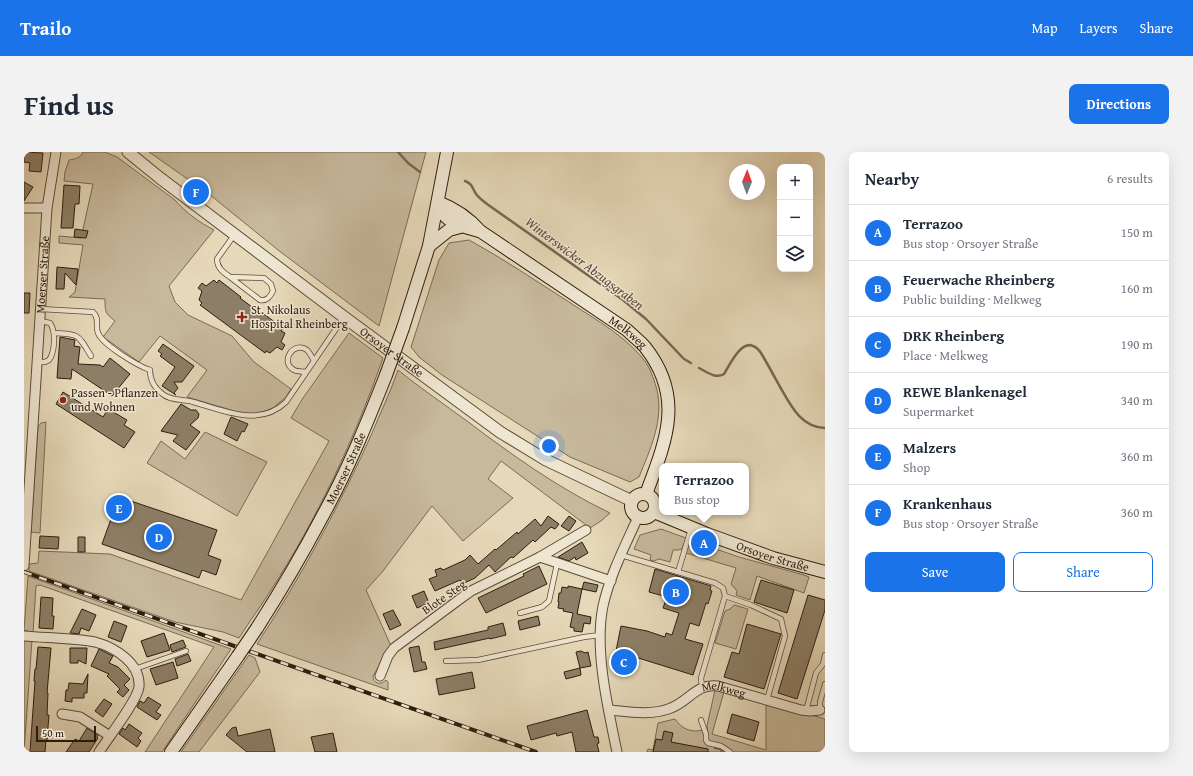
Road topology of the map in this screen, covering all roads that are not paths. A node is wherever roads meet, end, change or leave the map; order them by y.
1 (56, 152) edge
2 (128, 152) edge
3 (448, 152) edge
4 (438, 205) junction
5 (47, 208) junction
6 (24, 210) edge
7 (460, 227) junction
8 (480, 231) junction
9 (235, 234) junction
10 (430, 246) junction
11 (230, 277) junction
12 (41, 308) junction
13 (344, 317) junction
14 (40, 321) junction
15 (54, 333) junction
16 (91, 356) dead end
17 (314, 361) junction
18 (37, 362) junction
19 (306, 372) junction
20 (646, 494) junction
21 (632, 502) junction
22 (654, 512) junction
23 (659, 514) edge
24 (662, 515) edge
25 (638, 517) junction
26 (692, 527) junction
27 (586, 530) dead end
28 (621, 555) junction
29 (540, 557) junction
30 (557, 564) junction
31 (24, 566) edge
32 (678, 572) junction
33 (825, 572) edge
34 (610, 581) junction
35 (725, 596) junction
36 (520, 613) dead end
37 (601, 635) junction
38 (24, 636) edge
39 (186, 651) dead end
40 (825, 655) edge
41 (446, 661) dead end
42 (135, 669) junction
43 (380, 676) dead end
44 (825, 684) edge
45 (702, 687) junction
46 (767, 700) junction
47 (609, 710) junction
48 (820, 710) joint
49 (806, 711) junction
50 (62, 714) dead end
51 (701, 720) dead end
52 (110, 736) junction
53 (99, 752) edge
54 (171, 752) edge
55 (617, 752) edge
56 (730, 752) edge

1 - 5 street, Moerser Straße
2 - 9 street, Orsoyer Straße
3 - 4 main road, Moerser Straße
4 - 7 main road, Melkweg
4 - 8 main road, Melkweg
4 - 10 main road, Moerser Straße
5 - 6 street
5 - 12 street, Moerser Straße
7 - 8 main road, Melkweg
7 - 10 main road
8 - 20 main road, Melkweg
9 - 11 lane
9 - 13 street, Orsoyer Straße
10 - 54 main road, Moerser Straße, bridge
11 - 11 lane
12 - 14 street, Moerser Straße
12 - 19 lane
13 - 17 lane
13 - 21 street, Orsoyer Straße
14 - 15 lane
14 - 18 street, Moerser Straße
15 - 16 lane
15 - 18 lane
17 - 19 lane
17 - 19 lane
18 - 31 street, Moerser Straße
20 - 21 main road
20 - 22 main road
21 - 25 main road
22 - 23 main road, Orsoyer Straße
22 - 25 main road
24 - 26 main road, Orsoyer Straße
25 - 28 street
26 - 32 lane
26 - 33 main road, Orsoyer Straße
27 - 29 street, Blote Steg
28 - 32 lane
28 - 34 street
29 - 30 street
29 - 43 street, Blote Steg
30 - 34 street
30 - 36 lane
32 - 35 lane
34 - 37 street
35 - 45 lane
35 - 46 lane
37 - 41 lane
37 - 47 street
38 - 42 street
39 - 42 lane
40 - 49 lane
42 - 52 street
44 - 48 lane
45 - 46 street, Melkweg
45 - 47 street, Melkweg
46 - 49 street, Melkweg
47 - 55 street
48 - 49 street, Melkweg
50 - 52 street
51 - 56 lane
52 - 53 street

